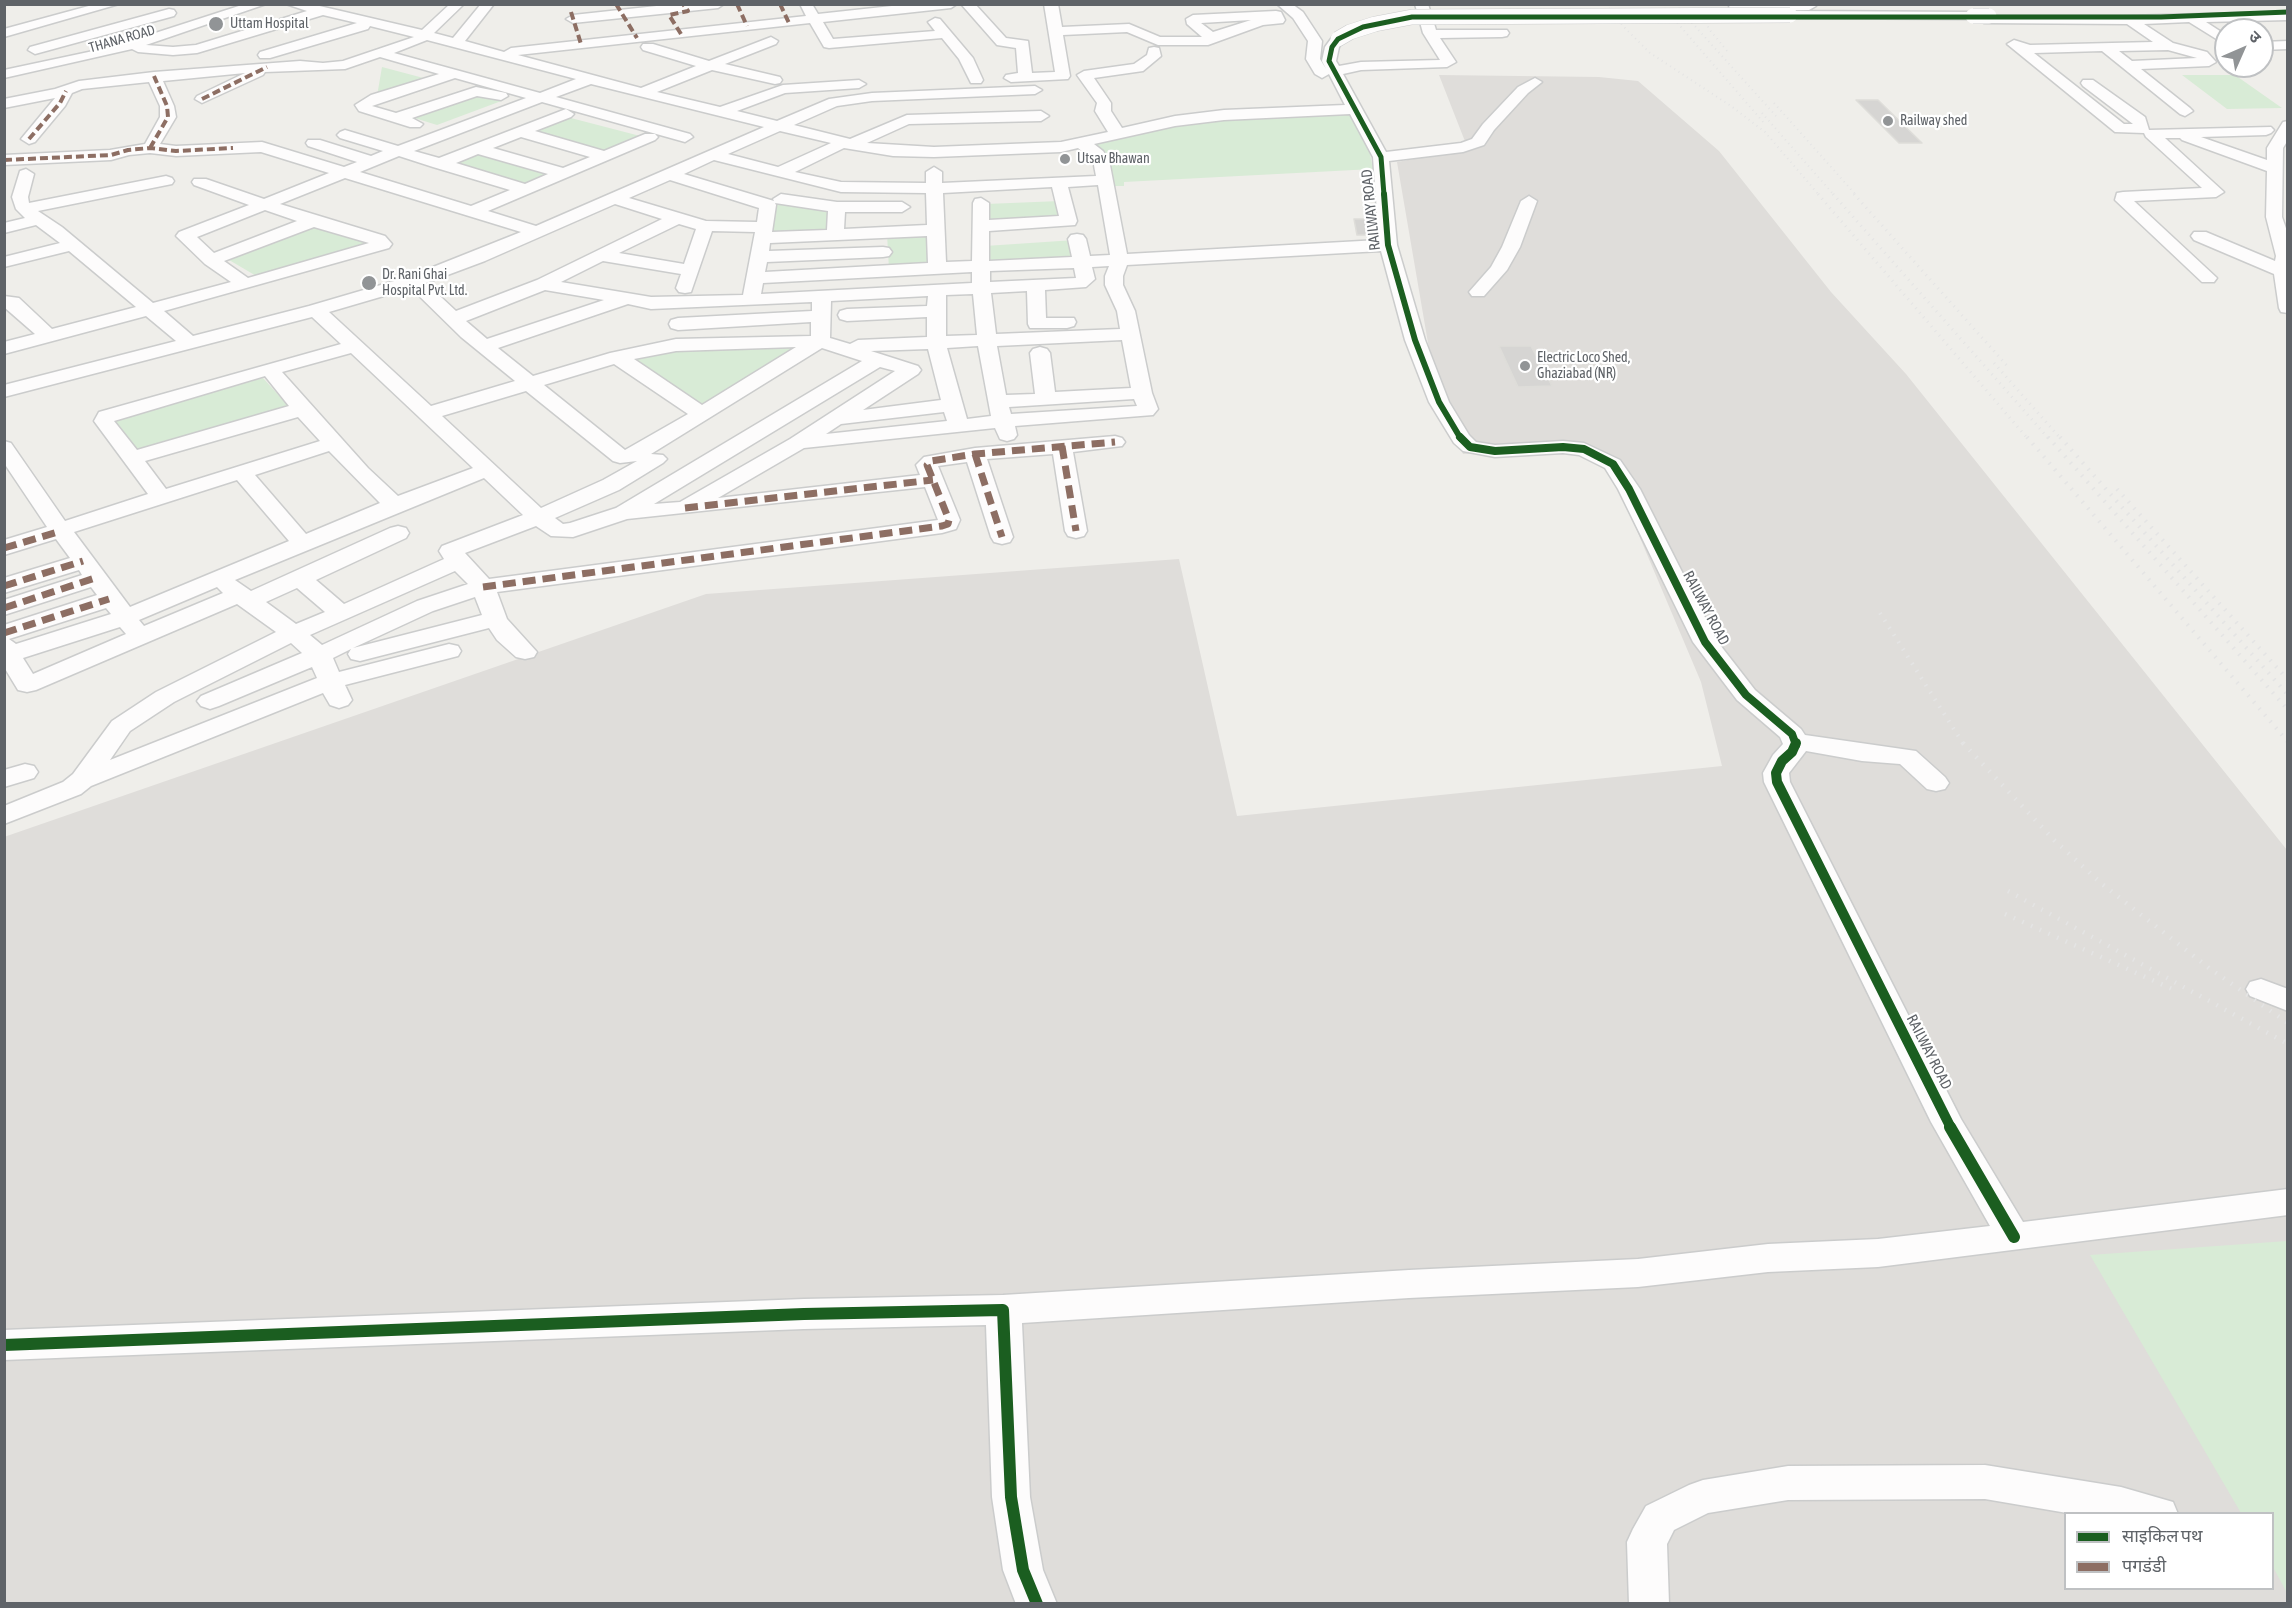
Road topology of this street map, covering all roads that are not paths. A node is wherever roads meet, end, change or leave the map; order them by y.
1 (61, 4) edge
2 (113, 4) edge
3 (224, 4) edge
4 (239, 4) edge
5 (260, 4) edge
6 (270, 4) edge
7 (292, 4) edge
8 (458, 4) edge
9 (488, 4) edge
10 (718, 4) edge
11 (737, 4) edge
12 (780, 4) edge
13 (806, 4) edge
14 (835, 4) edge
15 (951, 4) edge
16 (967, 4) edge
17 (1051, 4) edge
18 (1283, 4) edge
19 (1421, 4) edge
20 (1816, 4) edge
21 (1967, 4) edge
22 (2023, 4) edge
23 (684, 6) edge
24 (926, 6) edge
25 (1763, 6) edge
26 (1736, 7) dead end
27 (187, 8) dead end
28 (619, 9) edge
29 (2151, 11) dead end
30 (891, 12) junction
31 (315, 13) junction
32 (78, 14) junction
33 (403, 14) dead end
34 (2288, 14) edge
35 (845, 17) junction
36 (4, 19) edge
37 (420, 19) dead end
38 (1984, 19) junction
39 (365, 20) junction
40 (816, 20) junction
41 (2130, 20) junction
42 (2194, 20) dead end
43 (789, 23) junction
44 (747, 26) junction
45 (1428, 28) junction
46 (21, 29) junction
47 (149, 29) junction
48 (403, 30) junction
49 (903, 30) dead end
50 (170, 32) junction
51 (4, 33) edge
52 (1502, 33) dead end
53 (2214, 33) edge
54 (946, 34) junction
55 (1058, 34) junction
56 (422, 37) junction
57 (1211, 37) junction
58 (674, 38) junction
59 (723, 39) dead end
60 (771, 41) dead end
61 (457, 43) junction
62 (643, 43) junction
63 (581, 44) junction
64 (2168, 46) junction
65 (122, 47) junction
66 (2018, 47) junction
67 (2105, 47) junction
68 (2047, 50) junction
69 (173, 51) junction
70 (1155, 51) dead end
71 (25, 53) dead end
72 (380, 53) junction
73 (495, 53) junction
74 (479, 55) junction
75 (618, 55) dead end
76 (361, 60) junction
77 (724, 60) junction
78 (1005, 60) junction
79 (266, 61) junction
80 (2063, 63) dead end
81 (710, 65) junction
82 (2127, 65) junction
83 (4, 67) edge
84 (1334, 69) junction
85 (457, 73) junction
86 (4, 75) edge
87 (582, 75) junction
88 (1084, 75) junction
89 (162, 76) junction
90 (435, 80) junction
91 (1535, 82) dead end
92 (2128, 82) dead end
93 (2148, 82) junction
94 (2108, 83) dead end
95 (779, 85) junction
96 (66, 91) junction
97 (641, 93) junction
98 (1036, 98) junction
99 (202, 99) dead end
100 (926, 101) junction
101 (834, 102) junction
102 (526, 103) junction
103 (545, 103) junction
104 (980, 103) junction
105 (4, 104) edge
106 (774, 104) dead end
107 (1355, 109) junction
108 (2185, 111) dead end
109 (807, 113) junction
110 (566, 114) junction
111 (717, 114) junction
112 (397, 118) junction
113 (828, 118) dead end
114 (907, 120) junction
115 (361, 123) dead end
116 (2288, 125) edge
117 (859, 126) dead end
118 (954, 126) junction
119 (774, 127) junction
120 (2266, 130) dead end
121 (520, 132) junction
122 (880, 132) junction
123 (2175, 132) junction
124 (444, 133) junction
125 (1117, 134) junction
126 (345, 135) dead end
127 (685, 136) dead end
128 (29, 139) dead end
129 (314, 142) dead end
130 (421, 142) junction
131 (1082, 143) junction
132 (845, 146) junction
133 (150, 148) junction
134 (1055, 148) junction
135 (478, 149) junction
136 (996, 149) junction
137 (955, 151) junction
138 (396, 152) junction
139 (713, 155) junction
140 (934, 155) junction
141 (605, 156) junction
142 (1382, 157) junction
143 (418, 158) junction
144 (4, 160) edge
145 (371, 161) junction
146 (439, 164) junction
147 (2276, 169) junction
148 (342, 173) junction
149 (564, 173) junction
150 (779, 173) junction
151 (26, 174) dead end
152 (668, 174) junction
153 (1104, 180) junction
154 (166, 181) dead end
155 (200, 182) dead end
156 (814, 182) junction
157 (1059, 182) junction
158 (525, 189) junction
159 (613, 198) junction
160 (938, 199) junction
161 (1065, 199) junction
162 (1041, 200) dead end
163 (1529, 201) dead end
164 (775, 202) junction
165 (981, 203) dead end
166 (266, 204) junction
167 (837, 207) junction
168 (886, 207) junction
169 (24, 209) junction
170 (471, 212) junction
171 (677, 218) junction
172 (41, 219) junction
173 (313, 221) junction
174 (2284, 222) edge
175 (705, 226) junction
176 (4, 228) edge
177 (935, 230) junction
178 (538, 232) junction
179 (763, 232) junction
180 (884, 233) junction
181 (835, 235) junction
182 (980, 236) junction
183 (2200, 236) dead end
184 (1116, 237) junction
185 (1077, 239) junction
186 (1056, 240) dead end
187 (1002, 243) dead end
188 (72, 245) junction
189 (1388, 245) junction
190 (883, 252) junction
191 (602, 255) junction
192 (760, 257) junction
193 (211, 260) junction
194 (1120, 261) junction
195 (4, 262) edge
196 (1082, 262) junction
197 (980, 267) junction
198 (2285, 267) edge
199 (937, 268) junction
200 (690, 270) junction
201 (884, 271) junction
202 (756, 278) junction
203 (2208, 278) dead end
204 (414, 281) junction
205 (245, 284) junction
206 (543, 284) junction
207 (1036, 286) junction
208 (981, 288) junction
209 (937, 290) junction
210 (1478, 292) dead end
211 (822, 295) junction
212 (624, 300) junction
213 (752, 300) junction
214 (4, 301) edge
215 (681, 303) junction
216 (2287, 305) edge
217 (148, 310) junction
218 (316, 310) junction
219 (936, 311) junction
220 (847, 315) dead end
221 (820, 316) junction
222 (453, 319) junction
223 (678, 324) junction
224 (1130, 334) junction
225 (48, 336) junction
226 (1039, 338) junction
227 (820, 341) junction
228 (936, 341) junction
229 (189, 342) junction
230 (676, 345) junction
231 (354, 346) junction
232 (485, 346) junction
233 (843, 347) junction
234 (988, 347) junction
235 (4, 348) edge
236 (618, 357) junction
237 (879, 359) junction
238 (269, 369) junction
239 (528, 383) junction
240 (4, 391) edge
241 (1142, 393) junction
242 (1046, 398) junction
243 (302, 409) junction
244 (1000, 411) junction
245 (700, 413) junction
246 (427, 414) junction
247 (955, 415) junction
248 (835, 419) junction
249 (1115, 442) dead end
250 (334, 443) junction
251 (797, 443) junction
252 (1062, 446) junction
253 (4, 447) edge
254 (1012, 451) junction
255 (975, 454) junction
256 (132, 458) junction
257 (486, 470) junction
258 (241, 472) junction
259 (13, 474) edge
260 (933, 480) junction
261 (161, 497) junction
262 (395, 505) junction
263 (686, 508) junction
264 (624, 513) junction
265 (539, 518) junction
266 (61, 531) junction
267 (1076, 531) dead end
268 (398, 533) dead end
269 (1002, 537) dead end
270 (303, 544) junction
271 (4, 548) edge
272 (460, 560) junction
273 (88, 570) junction
274 (219, 578) junction
275 (300, 578) junction
276 (4, 586) edge
277 (483, 587) junction
278 (244, 598) junction
279 (4, 608) edge
280 (116, 608) junction
281 (341, 614) junction
282 (495, 619) junction
283 (293, 633) junction
284 (141, 637) junction
285 (6, 644) edge
286 (449, 651) dead end
287 (525, 652) dead end
288 (329, 675) junction
289 (210, 701) dead end
290 (1795, 741) junction
291 (82, 780) junction
292 (1936, 783) dead end
293 (4, 816) edge
294 (2288, 1202) edge
295 (2014, 1237) junction
296 (1003, 1310) junction
297 (4, 1346) edge
298 (2151, 1512) edge
299 (1037, 1604) edge
300 (1649, 1604) edge

1 - 32 street
2 - 32 street
3 - 47 street, THANA ROAD
4 - 47 street, THANA ROAD
5 - 50 street
6 - 31 street
7 - 31 street
8 - 56 street
9 - 61 street
10 - 23 street
11 - 44 street
12 - 43 street
13 - 40 street
14 - 35 street
15 - 24 street
16 - 78 street
17 - 55 street
18 - 84 street
19 - 45 street
20 - 25 street
21 - 38 street
22 - 29 street
23 - 28 street
23 - 58 street
24 - 30 street
24 - 54 street
25 - 26 street
27 - 71 street
28 - 62 street
28 - 63 street
30 - 35 street
30 - 49 street
31 - 39 street
31 - 48 street
31 - 69 street
32 - 46 street
33 - 39 street
34 - 41 street
34 - 84 street, bridge
35 - 40 street
36 - 46 street
37 - 48 street
38 - 41 street
38 - 66 street
39 - 56 street
39 - 79 street
40 - 43 street
40 - 54 street
41 - 64 street
42 - 53 street
43 - 44 street
44 - 58 street
45 - 52 street
45 - 84 street
46 - 51 street
47 - 50 street
47 - 83 street, THANA ROAD
48 - 56 street
50 - 65 street
54 - 104 street
55 - 57 street
55 - 88 street
55 - 98 street
56 - 61 street
56 - 72 street
56 - 74 street
57 - 57 street
58 - 59 street
58 - 62 street
58 - 77 street
60 - 77 street
61 - 73 street
62 - 63 street
62 - 75 street
62 - 81 street
63 - 73 street
64 - 67 street
64 - 82 street
65 - 69 street
65 - 86 street
66 - 68 street
66 - 94 street
67 - 68 street
67 - 82 street
68 - 80 street
69 - 89 street
70 - 88 street
72 - 76 street
72 - 85 street
73 - 74 street
73 - 87 street
74 - 87 street
76 - 79 street
76 - 90 street
77 - 81 street
78 - 98 street
78 - 98 street
78 - 104 street
79 - 89 street
79 - 99 street
81 - 95 street
81 - 97 street
82 - 93 street
84 - 107 street, RAILWAY ROAD
85 - 90 street
85 - 103 street
87 - 97 street
87 - 103 street
87 - 111 street
88 - 125 street
89 - 96 street
89 - 133 street
90 - 112 street
91 - 142 street
92 - 93 street
93 - 108 street
95 - 100 street
95 - 101 street
95 - 111 street
96 - 105 street
96 - 128 street
97 - 111 street
98 - 104 street
98 - 104 street
98 - 134 street
100 - 101 street
100 - 104 street
100 - 104 street
100 - 114 street
100 - 118 street
101 - 109 street
101 - 114 street
102 - 103 street
102 - 112 street
102 - 124 street
103 - 110 street
103 - 127 street
103 - 143 street
104 - 118 street
104 - 136 street
106 - 109 street
107 - 125 street
107 - 142 street, RAILWAY ROAD
109 - 113 street
109 - 119 street
110 - 121 street
110 - 141 street
111 - 119 street
112 - 124 street
114 - 122 street
115 - 130 street
116 - 147 street
117 - 122 street
118 - 137 street
119 - 132 street
119 - 139 street
120 - 123 street
121 - 135 street
121 - 141 street
122 - 132 street
123 - 147 street
123 - 203 street
124 - 130 street
125 - 131 street
126 - 138 street
129 - 145 street
130 - 138 street
131 - 134 street
131 - 153 street
132 - 140 street
132 - 150 street
133 - 144 street
133 - 148 street
134 - 136 street
134 - 140 street
135 - 146 street
135 - 149 street
136 - 137 street
137 - 140 street
138 - 143 street
138 - 145 street
139 - 150 street
139 - 152 street
140 - 160 street
141 - 149 street
142 - 189 street, RAILWAY ROAD
143 - 146 street
145 - 148 street
146 - 158 street
147 - 174 street
148 - 166 street
148 - 170 street
149 - 158 street
150 - 156 street
151 - 169 street
152 - 159 street
152 - 164 street
153 - 157 street
153 - 184 street
154 - 169 street
155 - 166 street
156 - 160 street
156 - 164 street
157 - 160 street
157 - 161 street
158 - 170 street
159 - 171 street
159 - 178 street
160 - 168 street
160 - 177 street
161 - 162 street
161 - 182 street
163 - 210 street
164 - 167 street
164 - 179 street
165 - 182 street
166 - 173 street
166 - 193 street
167 - 168 street
167 - 181 street
168 - 180 street
169 - 172 street
170 - 178 street
171 - 175 street
171 - 191 street
172 - 176 street
172 - 188 street
173 - 193 street
173 - 205 street
174 - 198 street
175 - 179 street
175 - 200 street
177 - 180 street
177 - 199 street
178 - 204 street
179 - 181 street
179 - 192 street
180 - 181 street
180 - 190 street
182 - 187 street
182 - 197 street
183 - 198 street
184 - 185 street
184 - 194 street
185 - 186 street
185 - 196 street
188 - 195 street
188 - 217 street
189 - 194 street
189 - 290 street, RAILWAY ROAD
190 - 192 street
190 - 201 street
191 - 200 street
191 - 206 street
192 - 202 street
193 - 205 street
194 - 196 street
194 - 224 street
196 - 197 street
196 - 207 street
197 - 199 street
197 - 208 street
198 - 216 street
199 - 201 street
200 - 215 street
201 - 202 street
202 - 213 street
204 - 218 street
204 - 222 street
205 - 217 street
206 - 212 street
206 - 222 street
207 - 208 street
207 - 226 street
208 - 209 street
208 - 234 street
209 - 211 street
209 - 219 street
211 - 213 street
211 - 221 street
212 - 215 street
212 - 232 street
213 - 215 street
214 - 225 street
215 - 223 street
217 - 225 street
217 - 229 street
218 - 229 street
218 - 231 street
219 - 220 street
219 - 228 street
221 - 223 street
221 - 227 street
222 - 232 street
223 - 230 street
224 - 226 street
224 - 226 street
224 - 241 street
225 - 235 street
226 - 234 street
226 - 242 street
227 - 230 street
227 - 233 street
227 - 245 street
228 - 233 street
228 - 234 street
228 - 247 street
229 - 240 street
230 - 236 street
231 - 238 street
231 - 246 street
232 - 239 street
233 - 237 street
233 - 265 street
234 - 244 street
236 - 239 street
236 - 245 street
237 - 248 street
237 - 264 street
238 - 243 street
238 - 256 street
239 - 245 street
239 - 246 street
241 - 242 street
241 - 244 street
242 - 244 street
243 - 250 street
243 - 256 street
244 - 247 street
244 - 254 street
246 - 257 street
247 - 248 street
247 - 251 street
248 - 251 street
249 - 252 street
250 - 258 street
250 - 262 street
251 - 263 street
252 - 254 street
252 - 267 street
253 - 259 street
254 - 255 street
255 - 260 street
255 - 269 street
256 - 261 street
257 - 262 street
257 - 265 street
258 - 261 street
258 - 270 street
259 - 266 street
260 - 263 street
260 - 277 street
261 - 266 street
262 - 270 street
263 - 264 street
264 - 265 street
265 - 272 street
266 - 271 street
266 - 273 street
268 - 275 street
270 - 274 street
272 - 277 street
272 - 281 street
273 - 276 street
273 - 279 street
273 - 280 street
274 - 278 street
274 - 280 street
275 - 278 street
275 - 281 street
277 - 282 street
277 - 288 street
278 - 283 street
278 - 284 street
280 - 284 street
280 - 285 street
281 - 283 street
282 - 287 street
282 - 288 street
283 - 288 street
283 - 291 street
284 - 285 street
286 - 288 street
288 - 289 street
288 - 291 street
290 - 292 street
290 - 295 street, RAILWAY ROAD
291 - 293 street
294 - 295 street
295 - 296 street
296 - 297 street
296 - 299 street
298 - 300 street

